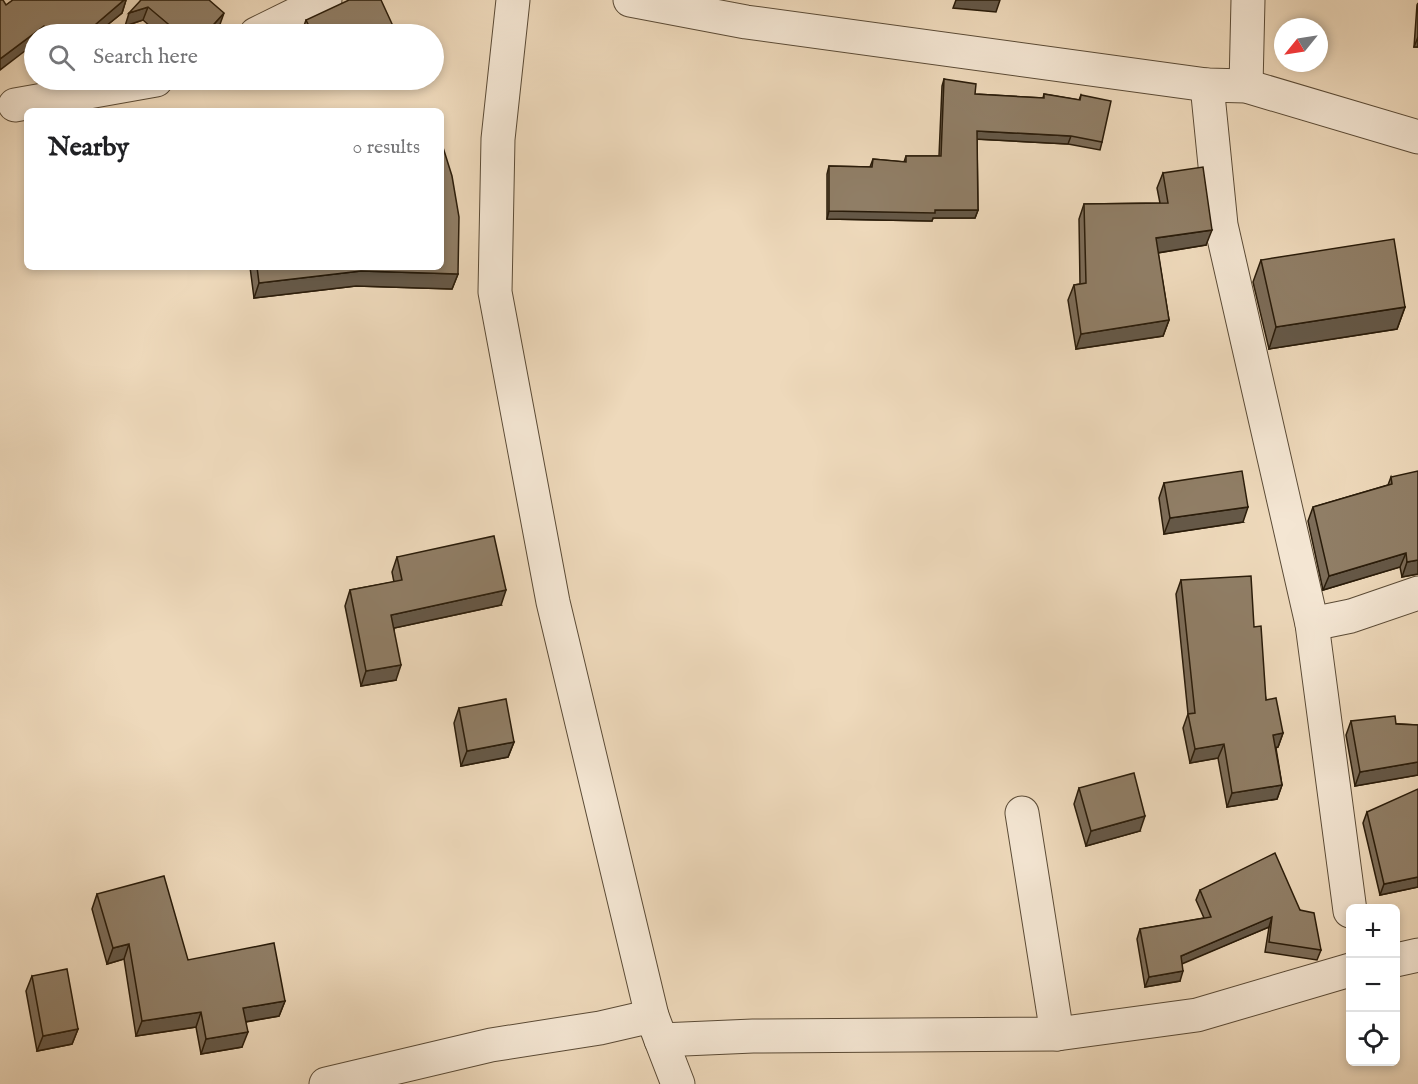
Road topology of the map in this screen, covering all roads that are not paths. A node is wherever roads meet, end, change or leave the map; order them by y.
1 (325, 0) edge
2 (513, 0) edge
3 (630, 0) edge
4 (1248, 0) edge
5 (276, 24) edge
6 (1207, 85) junction
7 (1246, 86) junction
8 (100, 90) edge
9 (15, 105) dead end
10 (1418, 137) edge
11 (1418, 593) edge
12 (1312, 624) junction
13 (1022, 813) dead end
14 (1349, 904) edge
15 (1418, 955) edge
16 (1400, 959) edge
17 (1346, 971) edge
18 (656, 1028) junction
19 (1057, 1034) junction
20 (326, 1084) edge
21 (678, 1084) edge

1 - 5 street
2 - 18 street
3 - 6 street
4 - 7 street
6 - 7 street
6 - 12 street
7 - 10 street
8 - 9 street
11 - 12 street
12 - 14 street
13 - 19 street
15 - 16 street
17 - 19 street
18 - 19 street
18 - 20 street
18 - 21 street

